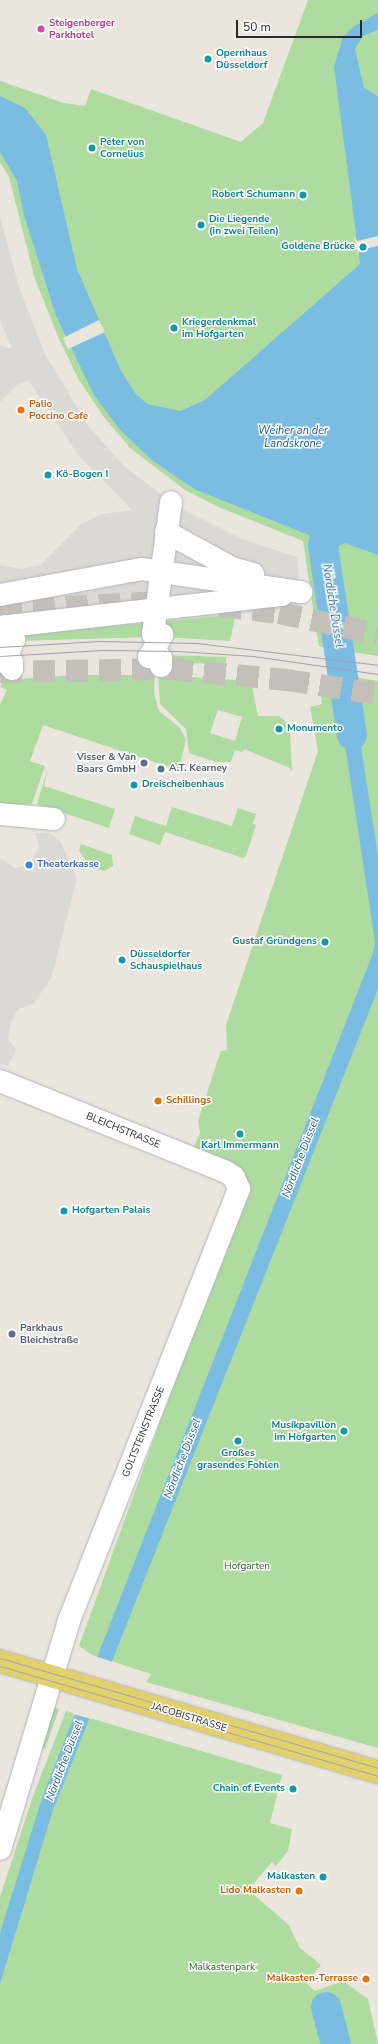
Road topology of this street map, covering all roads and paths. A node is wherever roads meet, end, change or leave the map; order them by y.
1 (170, 502) dead end
2 (166, 532) junction
3 (161, 569) junction
4 (301, 587) dead end
5 (0, 595) edge
6 (156, 610) junction
7 (3, 626) edge
8 (161, 666) dead end
9 (12, 669) dead end
10 (0, 814) edge
11 (54, 819) dead end
12 (0, 1081) edge
13 (239, 1189) joint
14 (0, 1661) edge
15 (50, 1676) junction
16 (378, 1772) edge
17 (0, 1849) edge

1 - 2 street
2 - 3 street
2 - 4 street
3 - 5 street
3 - 6 street
3 - 6 street
6 - 7 street
6 - 8 street
7 - 9 street
10 - 11 street
12 - 13 street, BLEICHSTRASSE
13 - 15 street, GOLTSTEINSTRASSE
14 - 15 main road, JACOBISTRASSE
15 - 16 main road, JACOBISTRASSE
15 - 17 street, GOLTSTEINSTRASSE

